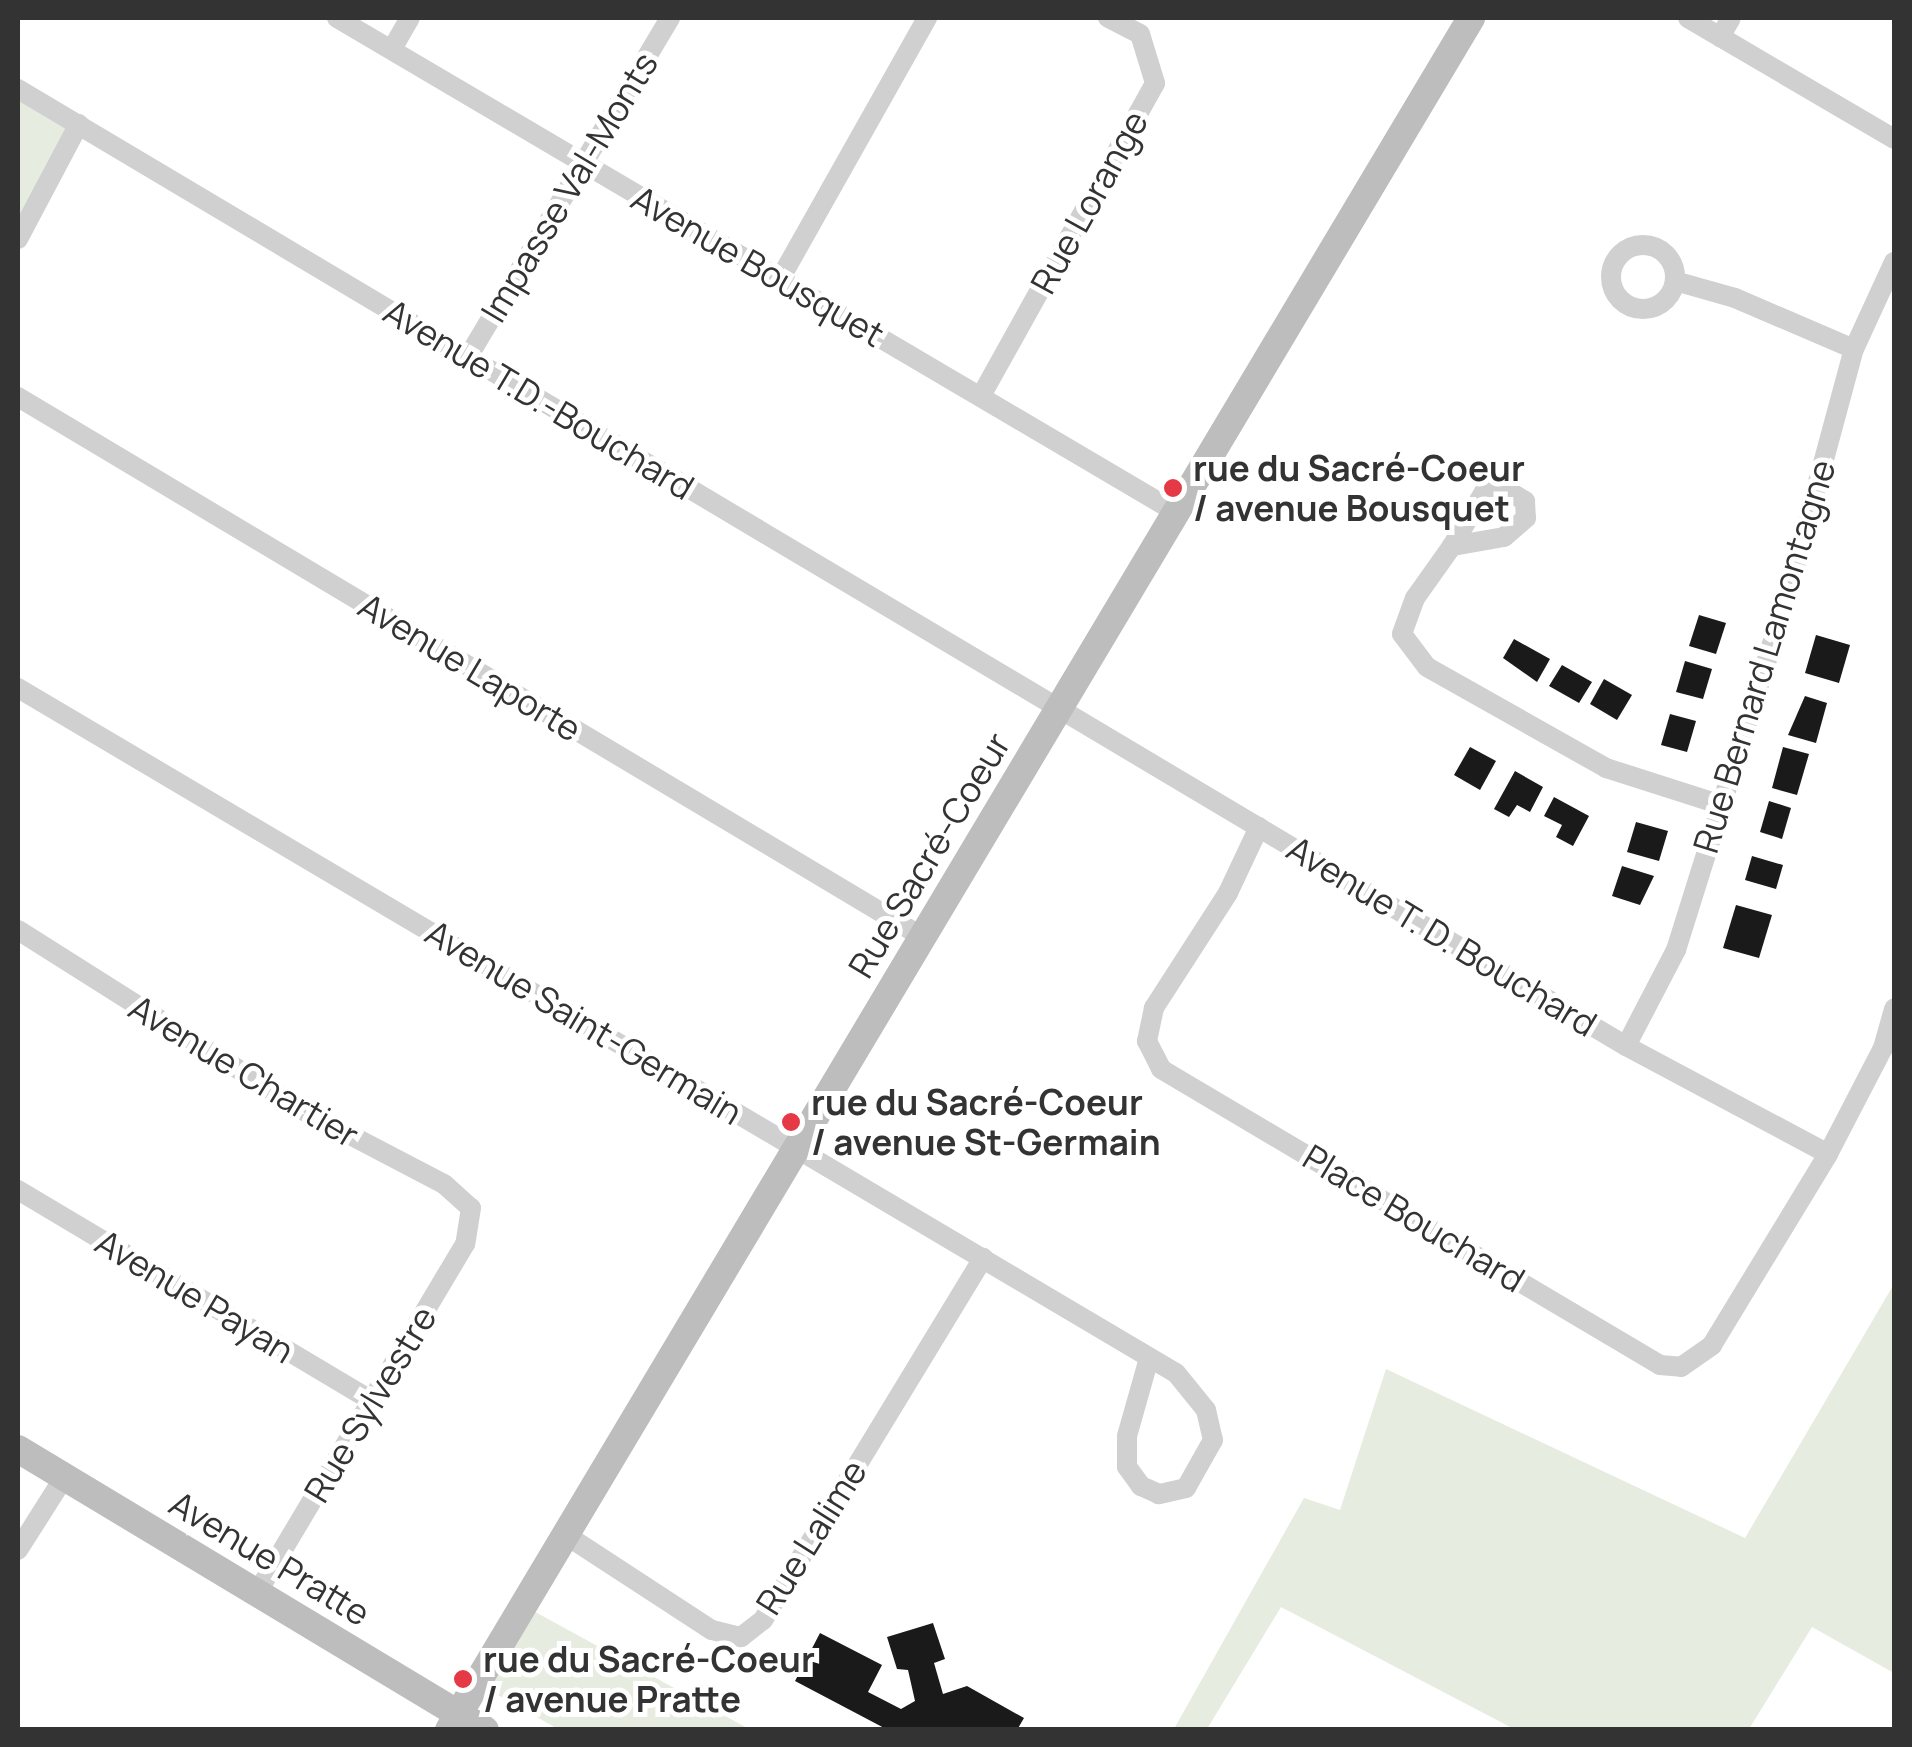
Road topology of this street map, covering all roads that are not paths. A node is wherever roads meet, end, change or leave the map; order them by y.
1 (337, 18) edge
2 (410, 18) edge
3 (670, 18) edge
4 (927, 18) edge
5 (1108, 18) edge
6 (1471, 18) edge
7 (1688, 18) edge
8 (1731, 18) edge
9 (1720, 37) junction
10 (392, 49) junction
11 (18, 88) edge
12 (79, 124) junction
13 (1894, 139) edge
14 (583, 164) junction
15 (18, 239) edge
16 (1894, 262) edge
17 (780, 279) junction
18 (1675, 281) dead end
19 (1854, 349) junction
20 (468, 357) junction
21 (980, 396) junction
22 (18, 397) edge
23 (1179, 514) junction
24 (1452, 546) dead end
25 (18, 688) edge
26 (1059, 711) junction
27 (1719, 804) junction
28 (1259, 827) junction
29 (18, 930) edge
30 (924, 938) junction
31 (1894, 1009) edge
32 (1626, 1046) junction
33 (798, 1148) junction
34 (1828, 1154) junction
35 (18, 1190) edge
36 (471, 1208) joint
37 (982, 1258) junction
38 (1150, 1358) junction
39 (372, 1401) junction
40 (18, 1450) edge
41 (65, 1476) junction
42 (566, 1534) junction
43 (18, 1550) edge
44 (256, 1595) junction
45 (454, 1722) edge
46 (485, 1730) edge

1 - 10 street, Avenue Bousquet
2 - 10 street
3 - 14 street, Impasse Val-Monts
4 - 17 street
5 - 21 street, Rue Lorange
6 - 23 street, Rue Sacré-Coeur
7 - 9 street
8 - 9 street
9 - 13 street
10 - 14 street, Avenue Bousquet
11 - 12 street, Avenue T.D.-Bouchard
12 - 15 street
12 - 20 street, Avenue T.D.-Bouchard
14 - 17 street, Avenue Bousquet
14 - 20 street, Impasse Val-Monts
16 - 19 street, Rue Bernard Lamontagne
17 - 21 street, Avenue Bousquet
18 - 19 street
19 - 27 street, Rue Bernard Lamontagne
20 - 26 street, Avenue T.D.-Bouchard
21 - 23 street, Avenue Bousquet
22 - 30 street, Avenue Laporte
23 - 26 street, Rue Sacré-Coeur
24 - 27 street
25 - 33 street, Avenue Saint-Germain
26 - 28 street, Avenue T. D. Bouchard
26 - 30 street, Rue Sacré-Coeur
27 - 32 street, Rue Bernard Lamontagne
28 - 32 street, Avenue T. D. Bouchard
28 - 34 street, Place Bouchard
29 - 36 street, Avenue Chartier
30 - 33 street, Rue Sacré-Coeur
31 - 34 street, Place Bouchard
32 - 34 street, Avenue T. D. Bouchard
33 - 37 street, Avenue Saint-Germain
33 - 42 street, Rue Sacré-Coeur
35 - 39 street, Avenue Payan
36 - 39 street, Rue Sylvestre
37 - 38 street, Avenue Saint-Germain
37 - 42 street, Rue Lalime
38 - 38 street, Avenue Saint-Germain
39 - 44 street, Rue Sylvestre
40 - 41 street, Avenue Pratte
41 - 43 street
41 - 44 street, Avenue Pratte
42 - 45 street, Rue Sacré-Coeur
44 - 45 street, Avenue Pratte
45 - 46 street, Avenue Pratte

